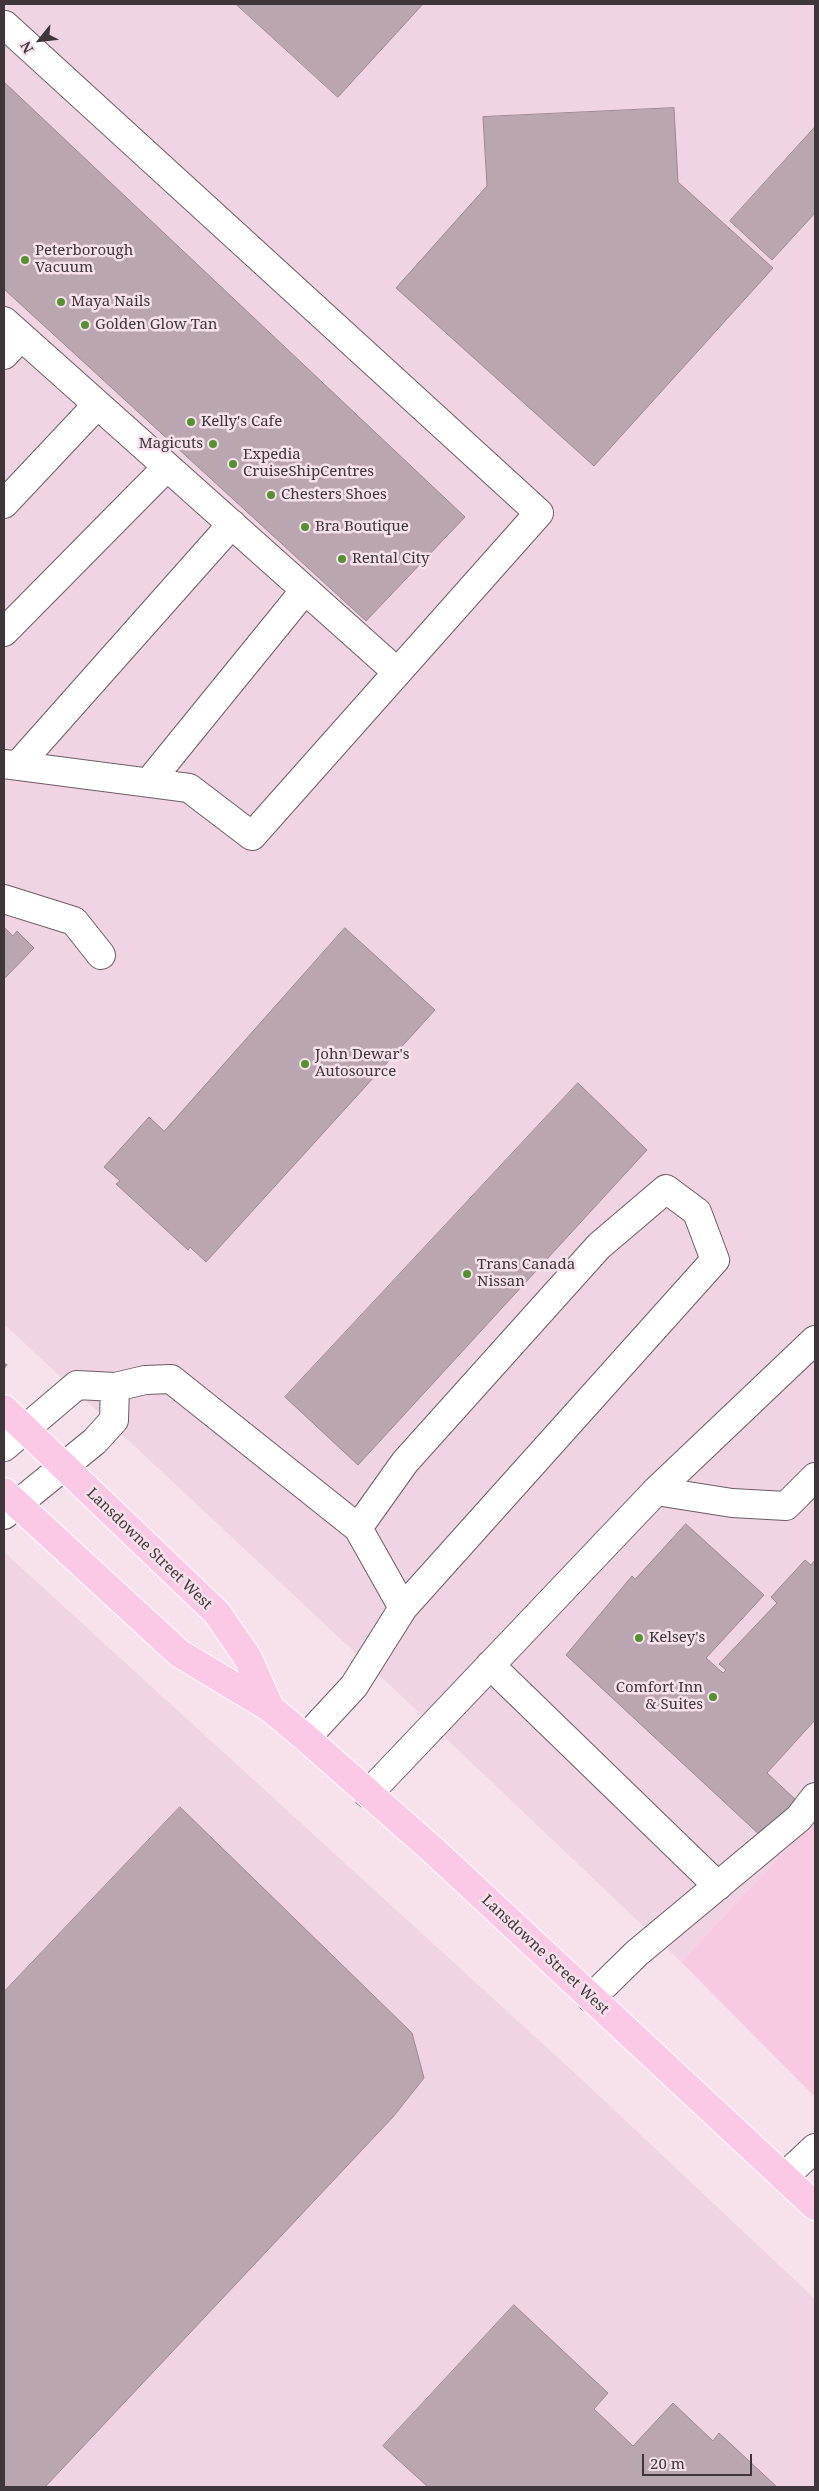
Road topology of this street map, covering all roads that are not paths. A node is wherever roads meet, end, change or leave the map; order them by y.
1 (5, 25) edge
2 (10, 338) edge
3 (98, 405) junction
4 (167, 466) junction
5 (4, 504) edge
6 (232, 524) junction
7 (306, 590) junction
8 (4, 632) edge
9 (397, 672) junction
10 (11, 765) edge
11 (149, 782) junction
12 (4, 899) edge
13 (101, 955) dead end
14 (815, 1340) edge
15 (115, 1387) junction
16 (4, 1409) edge
17 (14, 1438) edge
18 (63, 1467) junction
19 (815, 1476) edge
20 (656, 1491) junction
21 (8, 1504) edge
22 (358, 1528) junction
23 (403, 1608) junction
24 (490, 1665) junction
25 (270, 1708) junction
26 (306, 1738) junction
27 (368, 1794) junction
28 (815, 1797) edge
29 (718, 1886) junction
30 (591, 1998) junction
31 (815, 2148) edge
32 (784, 2177) junction
33 (815, 2206) edge

1 - 9 lane
2 - 3 lane
3 - 4 lane
3 - 5 lane
4 - 6 lane
4 - 8 lane
6 - 7 lane
6 - 10 lane
7 - 9 lane
7 - 11 lane
9 - 11 lane
10 - 11 lane
12 - 13 lane
14 - 20 lane
15 - 17 lane
15 - 18 lane
15 - 22 lane
16 - 17 main road, Lansdowne Street West
17 - 18 main road, Lansdowne Street West
18 - 21 lane
18 - 25 main road, Lansdowne Street West
19 - 20 lane
20 - 24 lane
21 - 25 main road, Lansdowne Street West
22 - 23 lane
22 - 23 lane
23 - 26 lane
24 - 27 lane
24 - 29 lane
25 - 26 main road, Lansdowne Street West
26 - 27 main road, Lansdowne Street West
27 - 30 main road, Lansdowne Street West
28 - 29 lane
29 - 30 lane
30 - 32 main road, Lansdowne Street West
31 - 32 lane
32 - 33 main road, Lansdowne Street West

